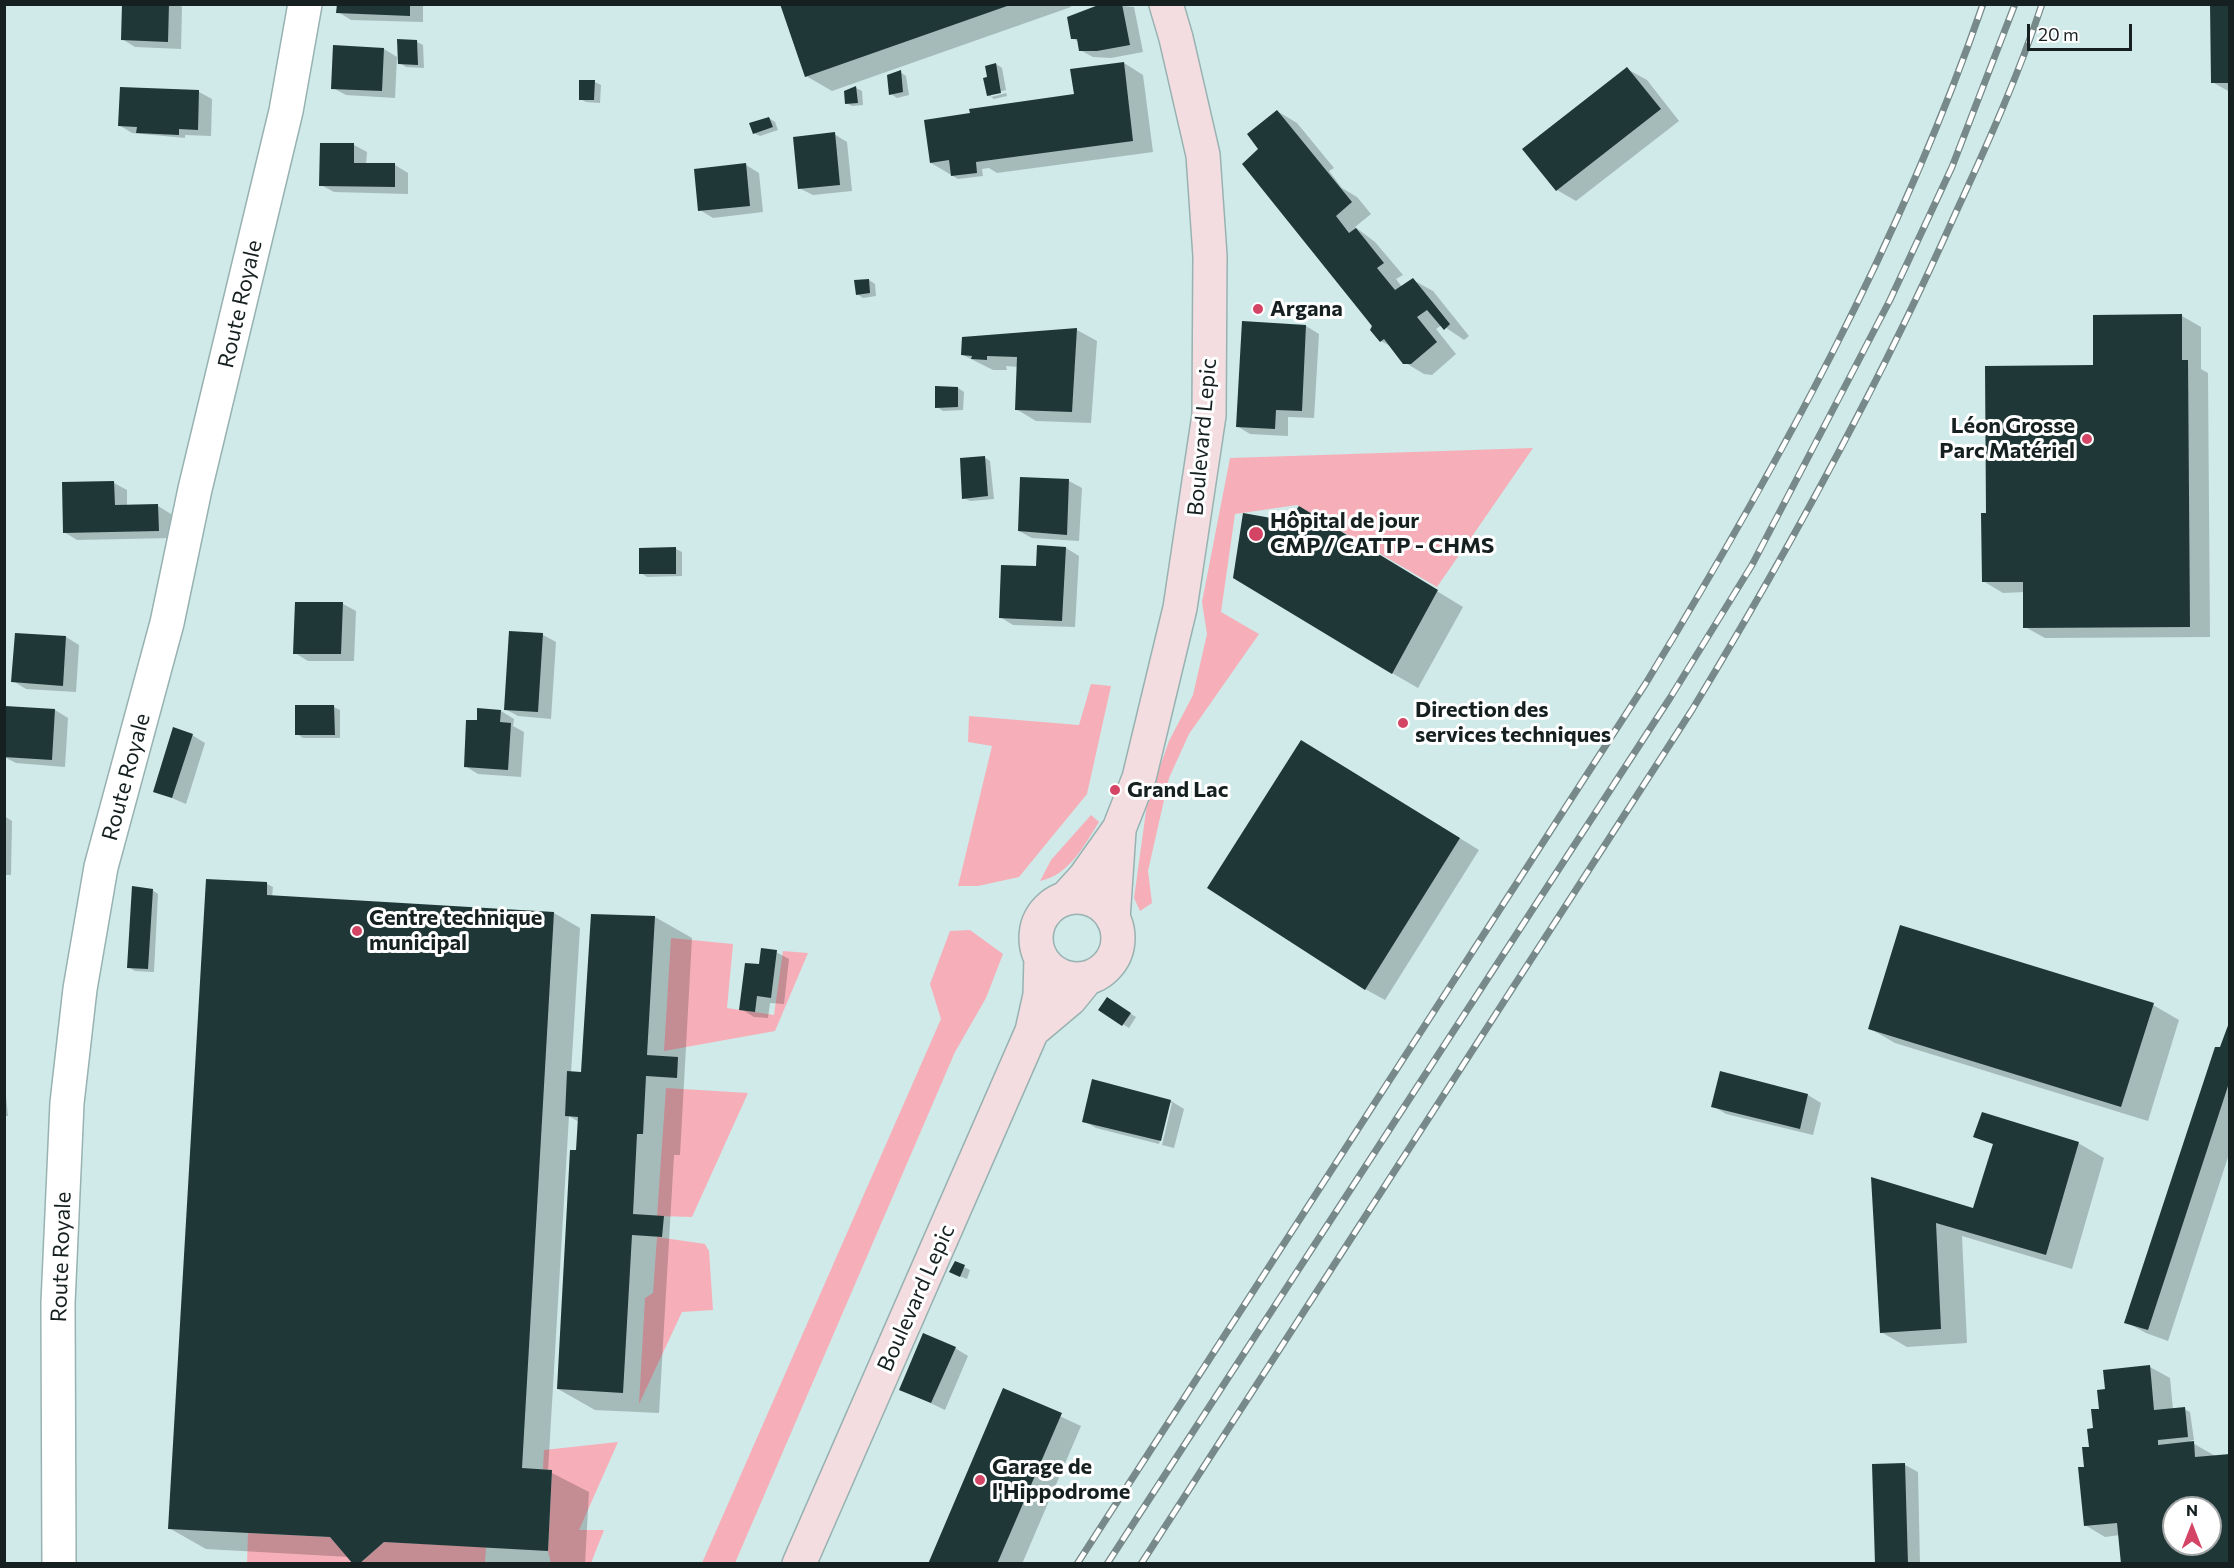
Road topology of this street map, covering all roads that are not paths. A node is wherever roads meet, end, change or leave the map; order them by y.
1 (305, 4) edge
2 (1166, 4) edge
3 (1119, 829) junction
4 (1065, 899) junction
5 (1113, 919) junction
6 (1041, 958) junction
7 (1087, 978) junction
8 (1032, 1032) junction
9 (59, 1563) edge
10 (799, 1563) edge

1 - 9 street, Route Royale
2 - 3 main road, Boulevard Lepic
3 - 4 main road, Boulevard Lepic
3 - 5 main road, Boulevard Lepic
4 - 5 main road
4 - 6 main road
5 - 7 main road
6 - 7 main road
6 - 8 main road, Boulevard Lepic
7 - 8 main road, Boulevard Lepic
8 - 10 main road, Boulevard Lepic

